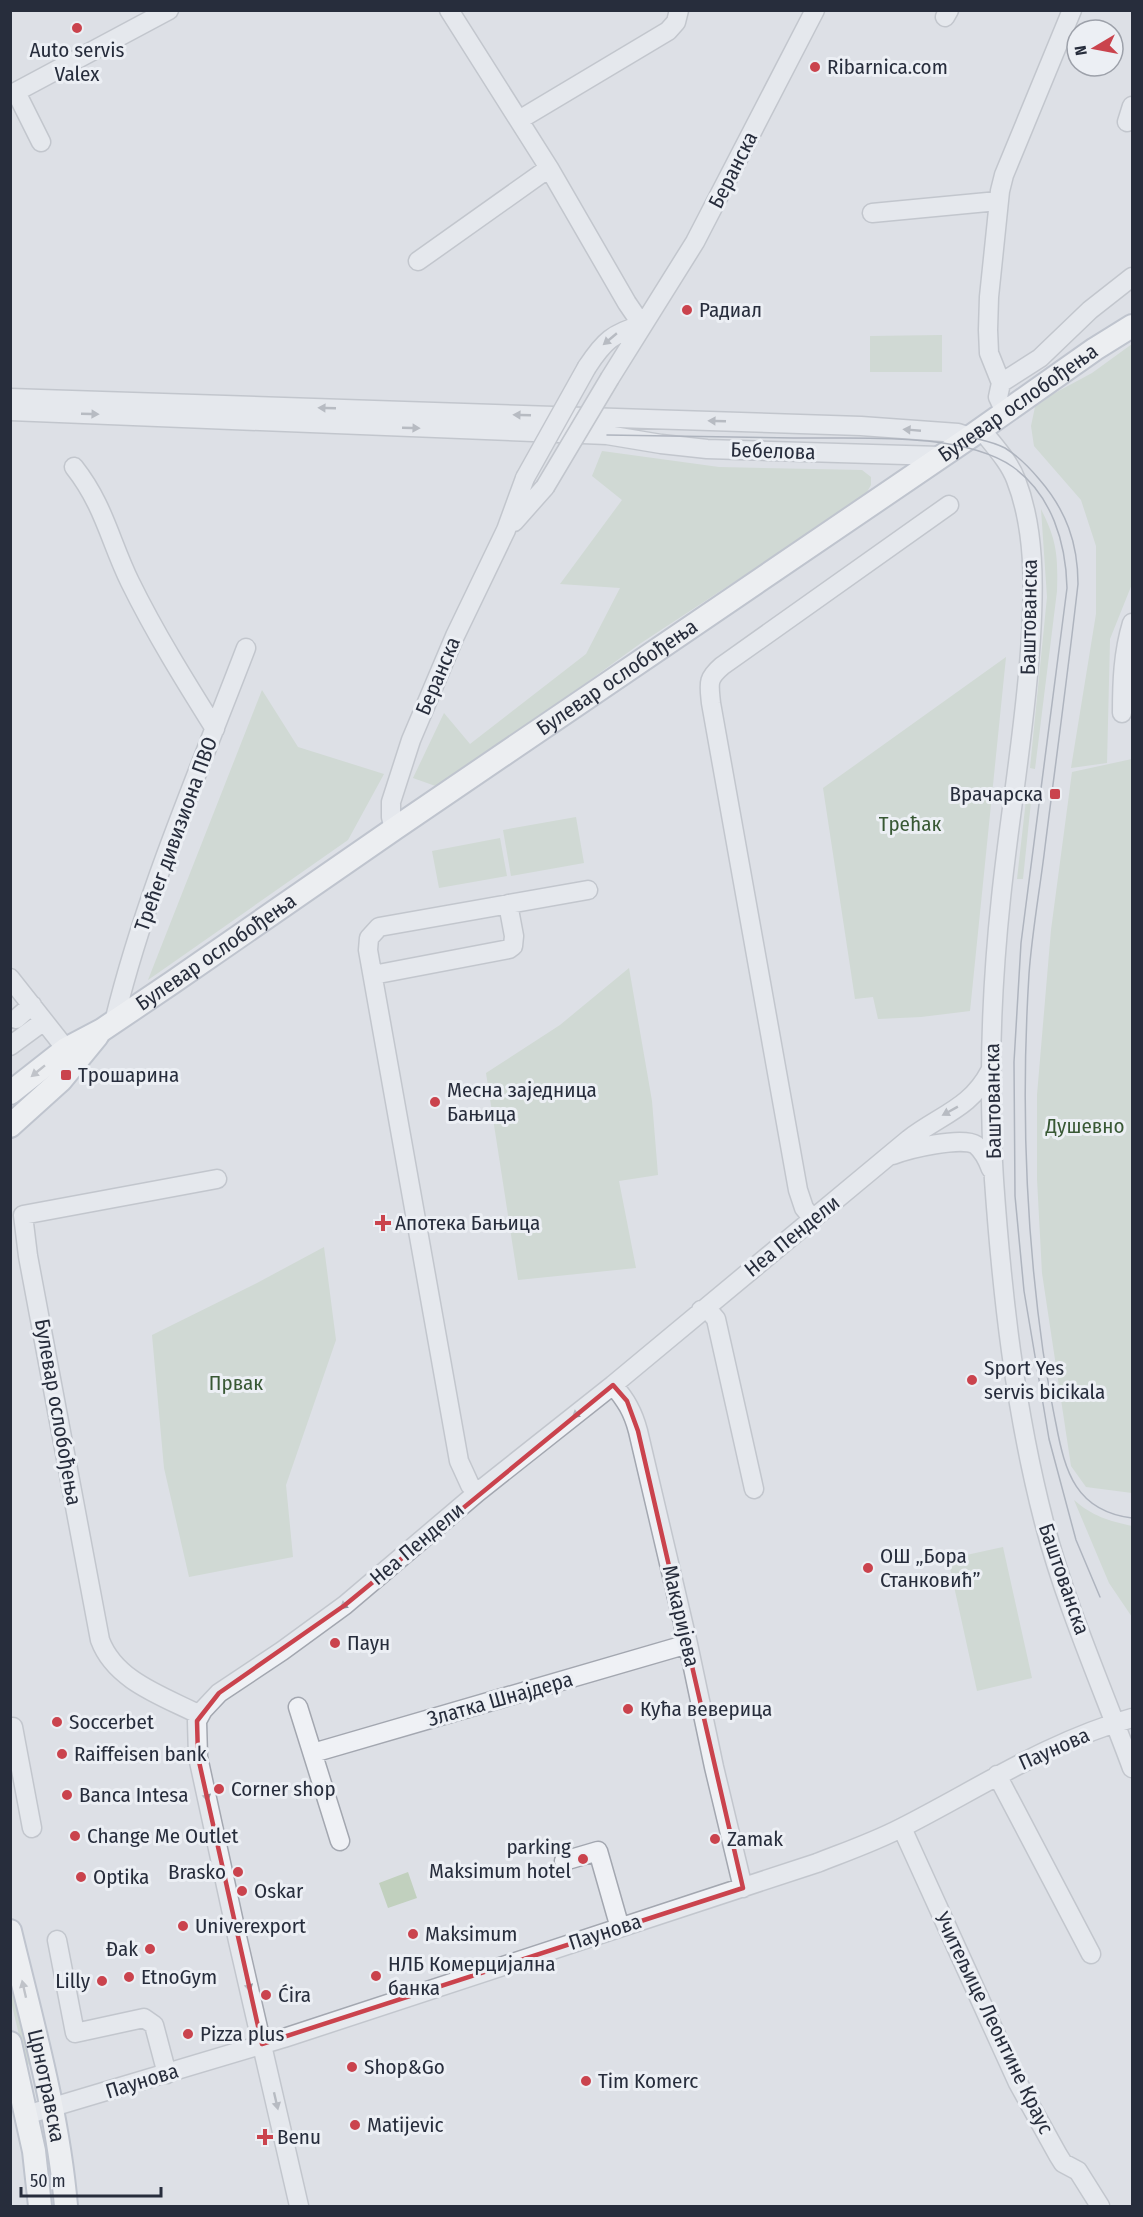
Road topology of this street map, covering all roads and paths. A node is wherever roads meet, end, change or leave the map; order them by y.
1 (169, 10) edge
2 (449, 10) edge
3 (679, 10) edge
4 (815, 10) edge
5 (1072, 10) edge
6 (13, 94) edge
7 (519, 120) junction
8 (41, 142) dead end
9 (549, 168) junction
10 (998, 201) junction
11 (872, 213) dead end
12 (418, 261) dead end
13 (1132, 277) edge
14 (642, 325) junction
15 (1132, 326) edge
16 (1001, 383) junction
17 (10, 398) edge
18 (10, 411) edge
19 (1005, 412) junction
20 (975, 433) junction
21 (940, 456) junction
22 (74, 467) dead end
23 (949, 505) dead end
24 (506, 530) junction
25 (1132, 623) edge
26 (246, 648) dead end
27 (1122, 713) dead end
28 (215, 729) junction
29 (394, 829) junction
30 (588, 890) dead end
31 (508, 904) junction
32 (373, 975) junction
33 (13, 987) edge
34 (32, 1005) junction
35 (16, 1018) dead end
36 (44, 1021) junction
37 (108, 1026) junction
38 (10, 1046) edge
39 (66, 1049) junction
40 (990, 1071) junction
41 (10, 1094) edge
42 (10, 1126) edge
43 (891, 1155) junction
44 (217, 1179) dead end
45 (994, 1180) junction
46 (812, 1218) junction
47 (701, 1310) junction
48 (613, 1384) junction
49 (754, 1488) dead end
50 (478, 1492) junction
51 (688, 1644) junction
52 (298, 1707) dead end
53 (200, 1715) junction
54 (1124, 1721) edge
55 (10, 1727) edge
56 (313, 1753) junction
57 (1132, 1768) edge
58 (998, 1775) junction
59 (32, 1828) dead end
60 (902, 1828) junction
61 (340, 1841) dead end
62 (564, 1862) dead end
63 (743, 1888) junction
64 (620, 1928) junction
65 (10, 1931) edge
66 (57, 1940) dead end
67 (1091, 1954) dead end
68 (10, 2043) edge
69 (262, 2044) junction
70 (166, 2074) junction
71 (51, 2108) junction
72 (26, 2115) junction
73 (40, 2206) edge
74 (66, 2206) edge
75 (300, 2206) edge
76 (1100, 2206) edge

1 - 6 street
2 - 7 street
3 - 7 street
4 - 14 street, Беранска
5 - 10 street
6 - 8 street
7 - 9 street
9 - 12 street
9 - 14 street
10 - 11 street
10 - 16 street
13 - 16 street
14 - 24 street, Беранска, bridge
14 -> 24 street, Беранска, bridge
15 - 19 main road, Булевар ослобођења
16 - 19 street
20 -> 17 street
18 -> 21 street, Бебелова
19 - 20 main road, Булевар ослобођења
20 - 21 main road, Булевар ослобођења
20 - 40 street, Баштованска
21 - 29 main road, Булевар ослобођења
22 - 28 street
23 - 46 street
24 - 29 street, Беранска
25 - 27 street
26 - 28 street, Трећег дивизиона ПВО
28 - 37 street, Трећег дивизиона ПВО
29 - 37 main road, Булевар ослобођења
30 - 31 street
31 - 32 street
31 - 32 street
32 - 50 street
33 - 34 street
34 - 35 street
34 - 36 street
36 - 38 street
36 - 39 street
37 - 39 main road, Булевар ослобођења
37 - 42 main road, Булевар ослобођења
39 -> 41 main road, Булевар ослобођења
40 -> 43 street, Неа Пендели
40 - 45 street, Баштованска
43 - 45 street, Неа Пендели
43 - 46 street, Неа Пендели
44 - 53 street, Булевар ослобођења
45 - 54 street, Баштованска
46 - 47 street, Неа Пендели
47 - 48 street, Неа Пендели
47 - 49 street
48 -> 50 street, Неа Пендели
48 - 51 street, Макаријева
50 -> 53 street, Неа Пендели
51 - 56 street, Златка Шнајдера
51 - 63 street, Макаријева
52 - 56 street
53 -> 69 street
54 - 57 street, Баштованска
54 - 58 street, Паунова
55 - 59 street
56 - 61 street
58 - 60 street, Паунова
58 - 67 street
60 - 63 street, Паунова
60 - 76 street, Учитељице Леонтине Краус
62 - 64 street
63 - 64 street, Паунова
64 - 69 street, Паунова
71 -> 65 main road, Црнотравска
66 - 70 street
68 - 72 main road, Црнотравска
69 - 70 street, Паунова
69 -> 75 street
70 - 71 street, Паунова
71 - 72 street, Паунова
71 - 74 main road, Црнотравска
72 - 73 main road, Црнотравска

